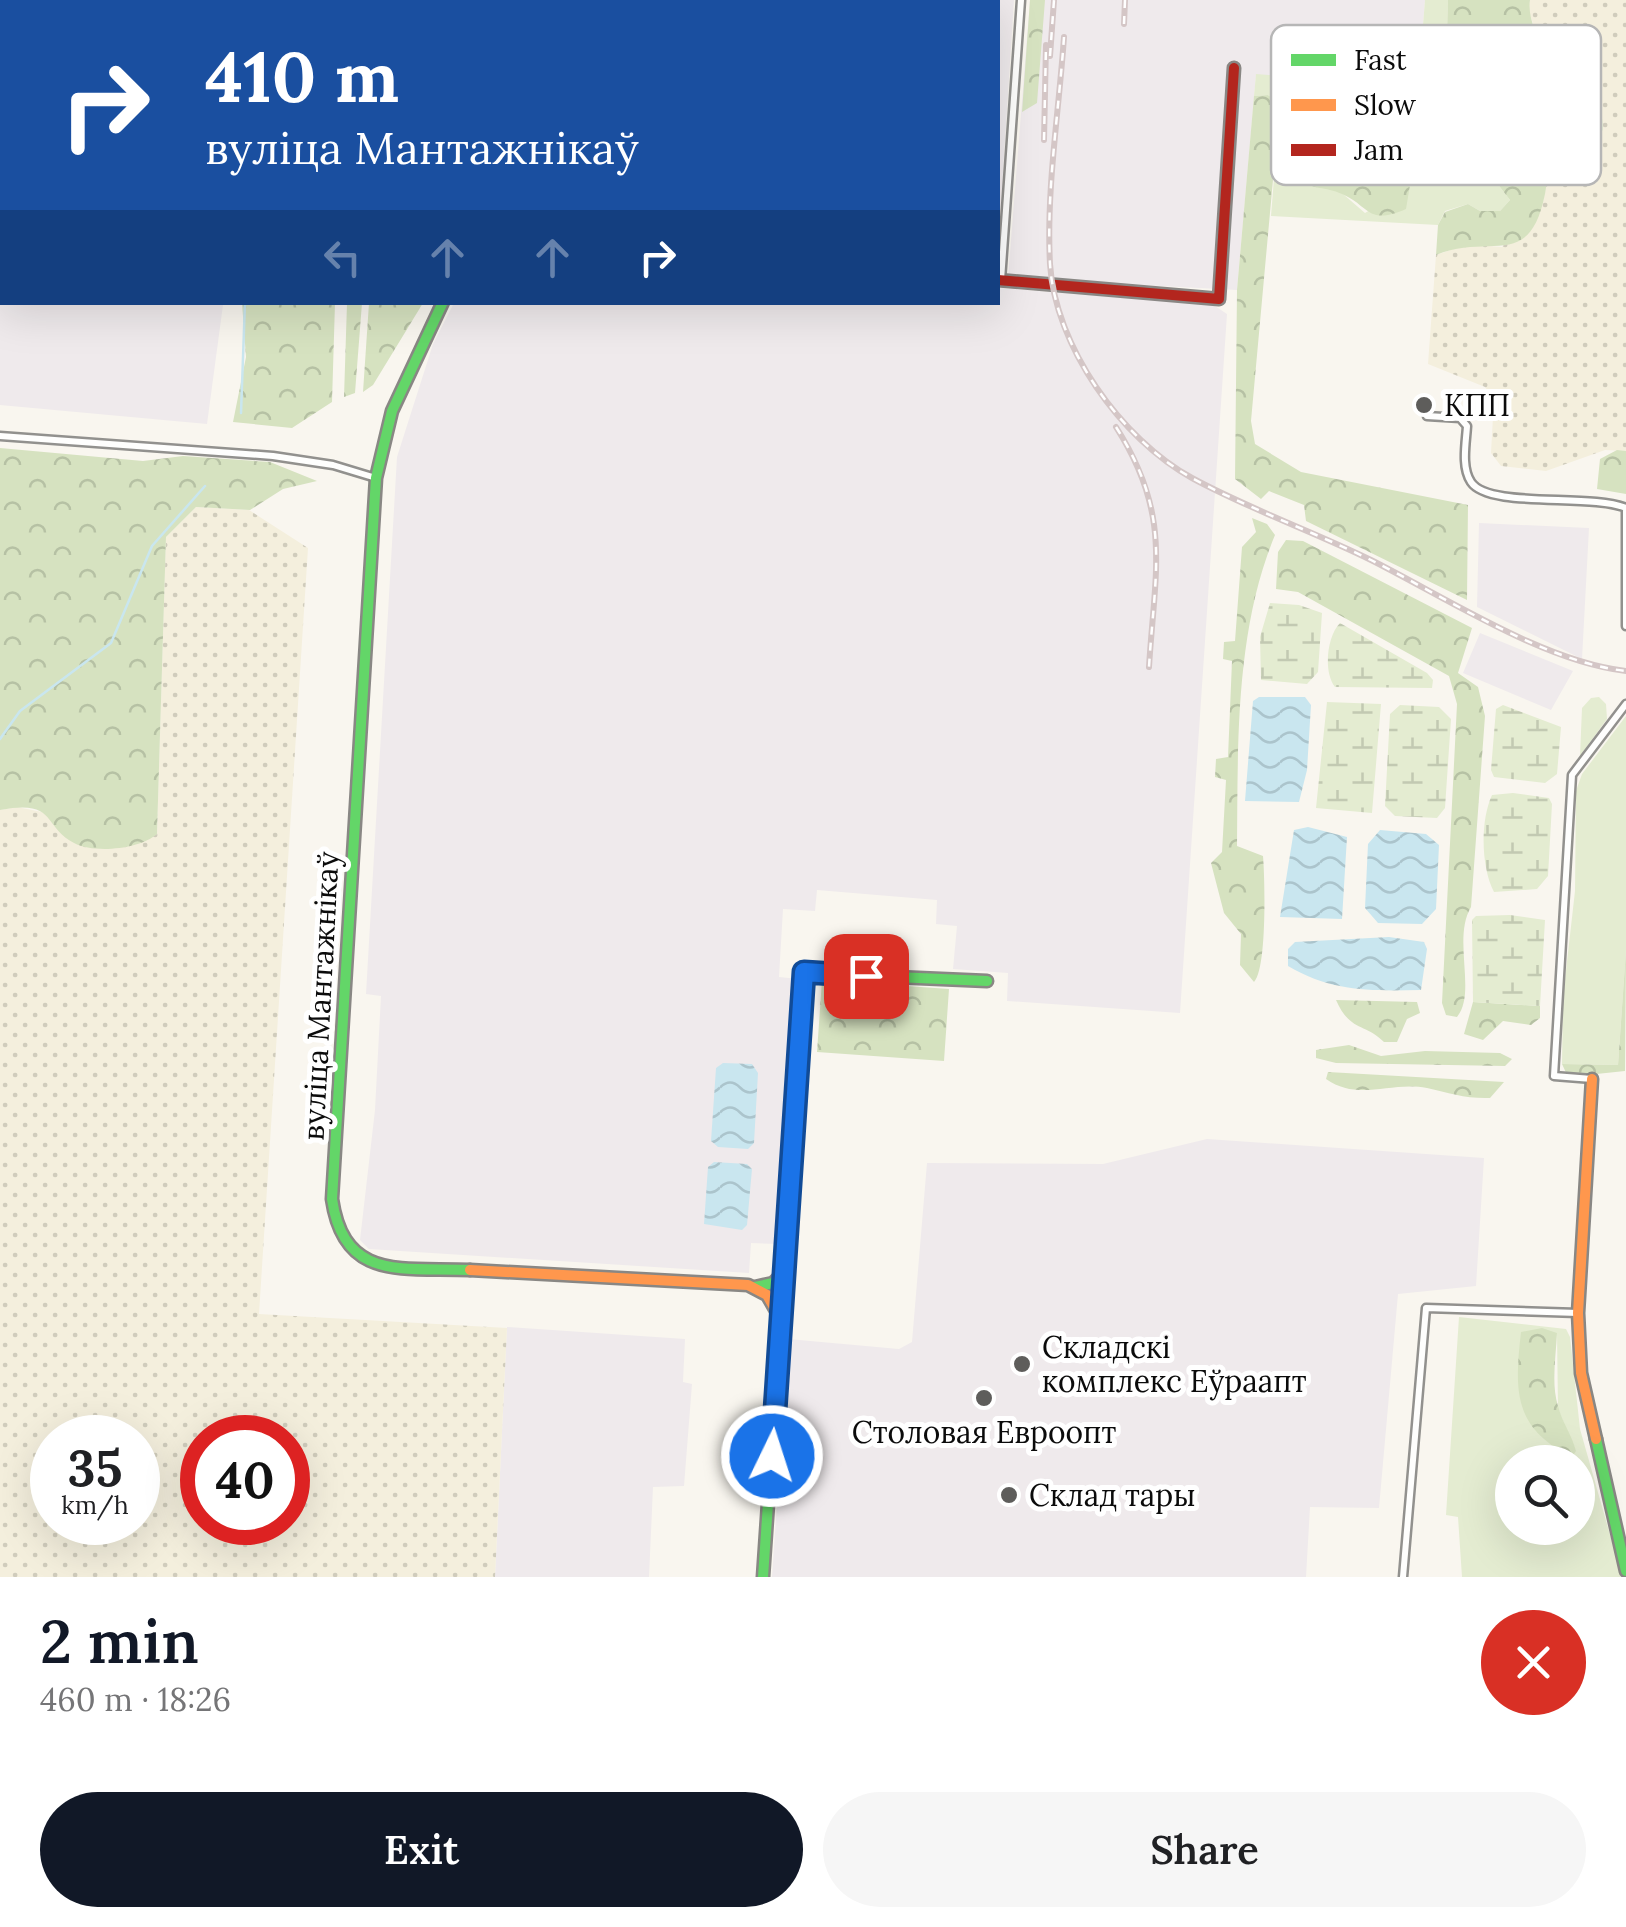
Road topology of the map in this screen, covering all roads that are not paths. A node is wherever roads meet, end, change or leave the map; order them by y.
1 (1021, 0) edge
2 (1234, 68) dead end
3 (1000, 267) edge
4 (1000, 280) edge
5 (442, 305) edge
6 (1427, 416) dead end
7 (0, 436) edge
8 (376, 478) junction
9 (1626, 626) edge
10 (1626, 704) edge
11 (987, 981) dead end
12 (1592, 1079) joint
13 (782, 1274) junction
14 (755, 1287) junction
15 (1578, 1313) junction
16 (780, 1316) junction
17 (1614, 1525) junction
18 (1626, 1554) edge
19 (1626, 1571) edge
20 (764, 1577) edge
21 (1403, 1577) edge

1 - 3 street
2 - 4 street
5 - 8 street, вуліца Мантажнікаў
6 - 9 street
7 - 8 street
8 - 14 street, вуліца Мантажнікаў
10 - 12 street
11 - 13 street
12 - 15 street
13 - 14 street
13 - 16 street
14 - 16 street
15 - 17 street
15 - 21 street
16 - 20 street
17 - 18 street
17 - 19 street

